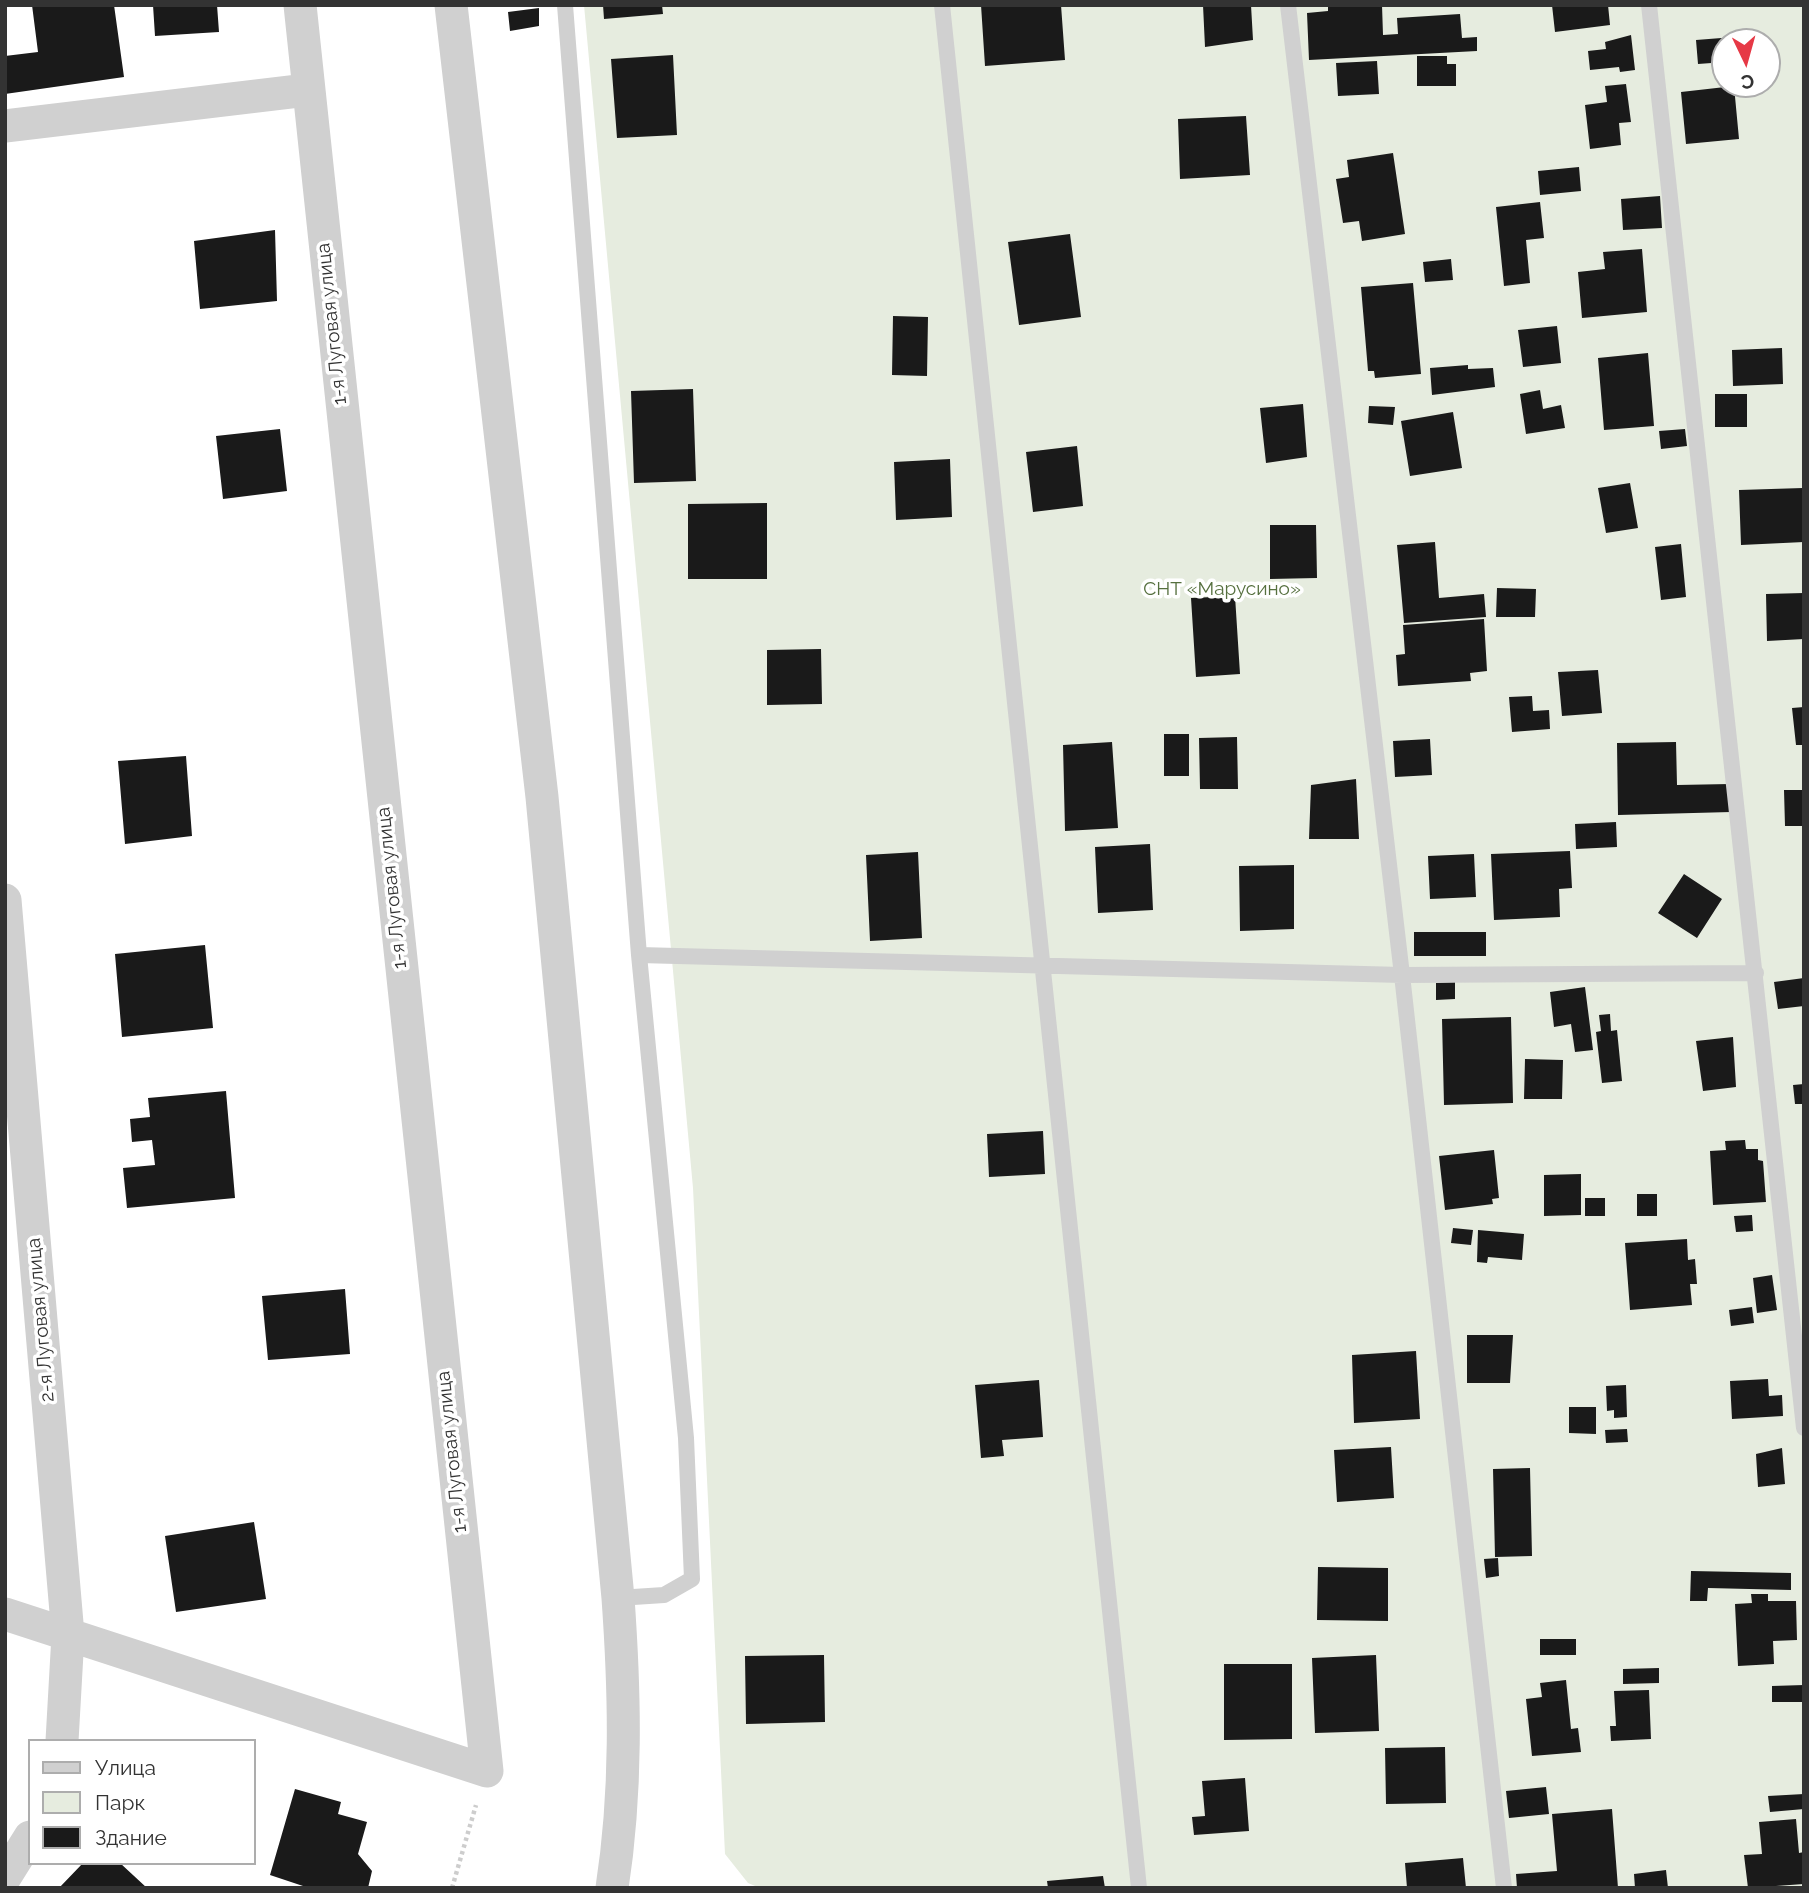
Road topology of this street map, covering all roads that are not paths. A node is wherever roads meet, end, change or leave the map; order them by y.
1 (300, 5) edge
2 (451, 5) edge
3 (565, 5) edge
4 (942, 5) edge
5 (1288, 5) edge
6 (1649, 5) edge
7 (307, 90) junction
8 (5, 126) edge
9 (5, 900) edge
10 (639, 955) junction
11 (1042, 964) junction
12 (1756, 973) junction
13 (1402, 975) junction
14 (1804, 1428) edge
15 (618, 1598) junction
16 (5, 1614) edge
17 (68, 1635) junction
18 (62, 1739) edge
19 (28, 1840) edge
20 (5, 1877) edge
21 (612, 1887) edge
22 (621, 1888) edge
23 (1139, 1888) edge
24 (1504, 1888) edge

1 - 7 street, 1-я Луговая улица
2 - 15 street
3 - 10 lane
4 - 11 lane
5 - 13 lane
6 - 12 lane
7 - 8 street
7 - 17 street, 1-я Луговая улица
9 - 17 street, 2-я Луговая улица
10 - 11 lane
10 - 15 lane
11 - 13 lane
11 - 23 lane
12 - 13 lane
12 - 14 lane
13 - 24 lane
15 - 21 street
16 - 17 street
17 - 18 street, 2-я Луговая улица
19 - 20 street
21 - 22 lane

